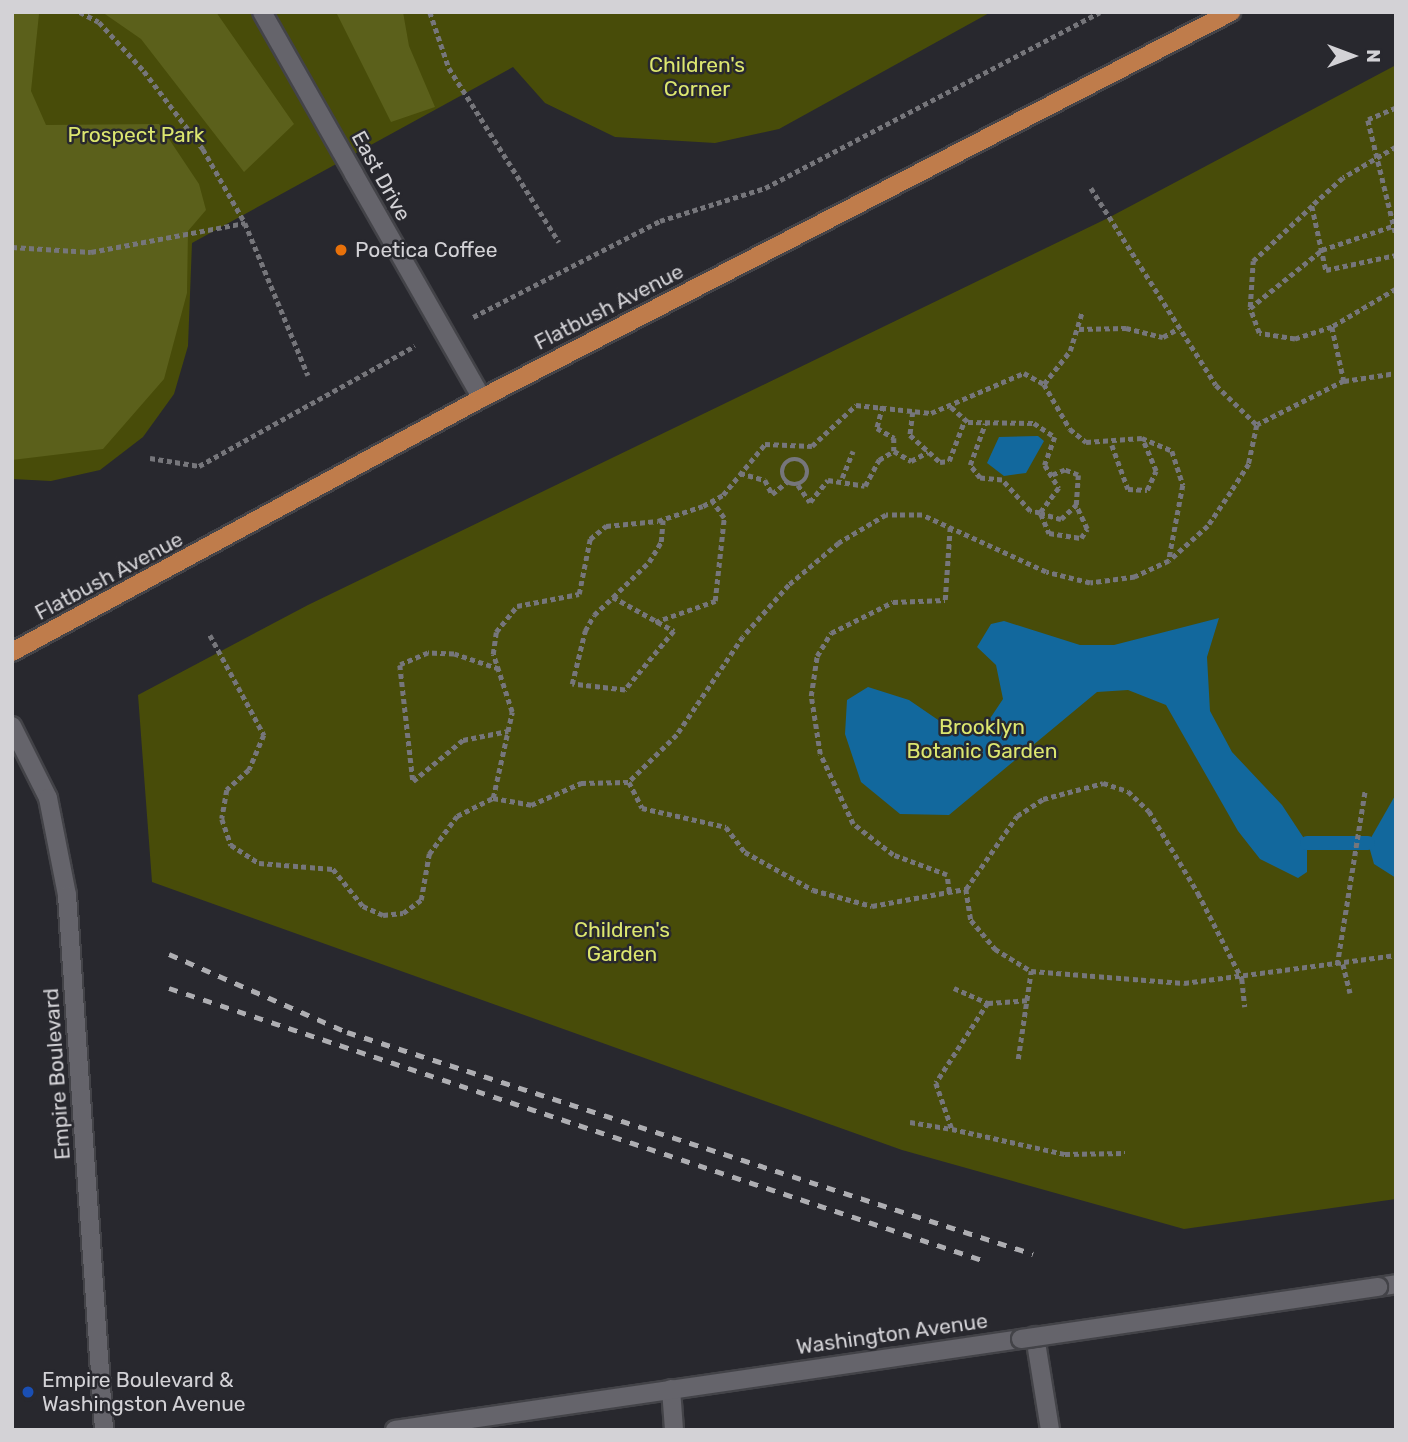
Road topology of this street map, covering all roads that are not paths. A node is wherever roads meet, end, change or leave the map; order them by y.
1 (262, 12) edge
2 (1231, 12) edge
3 (482, 398) junction
4 (12, 652) edge
5 (12, 726) edge
6 (1387, 1285) edge
7 (1028, 1337) junction
8 (671, 1389) junction
9 (104, 1430) edge
10 (395, 1430) edge
11 (674, 1430) edge
12 (1050, 1430) edge

1 - 3 main road, East Drive
2 - 3 main road, Flatbush Avenue
3 - 4 main road, Flatbush Avenue
5 - 9 main road, Empire Boulevard
6 - 7 main road, Washington Avenue, bridge
7 - 8 main road, Washington Avenue
7 - 12 main road
8 - 10 main road, Washington Avenue
8 - 11 main road

